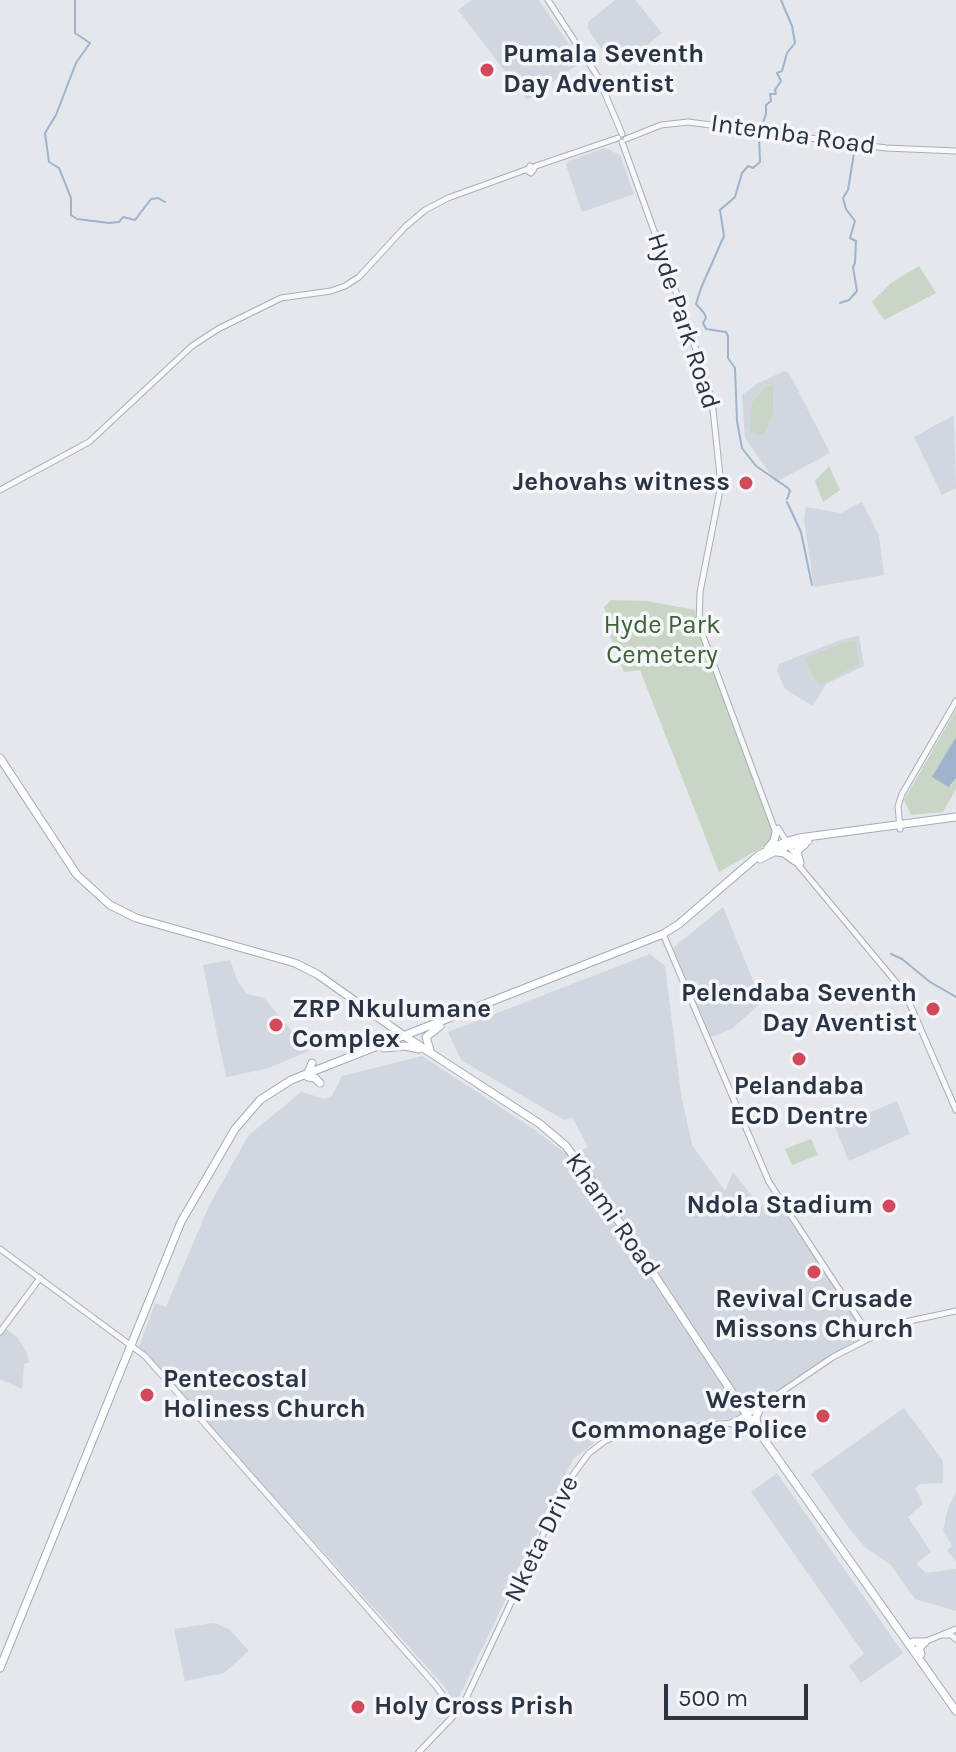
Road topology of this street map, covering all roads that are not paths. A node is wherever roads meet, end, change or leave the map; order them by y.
1 (548, 0) edge
2 (622, 139) junction
3 (956, 151) edge
4 (0, 490) edge
5 (956, 701) edge
6 (0, 758) edge
7 (956, 820) edge
8 (898, 825) junction
9 (778, 832) junction
10 (811, 841) junction
11 (786, 844) junction
12 (771, 851) junction
13 (797, 862) junction
14 (664, 936) junction
15 (381, 1020) junction
16 (440, 1026) junction
17 (421, 1028) junction
18 (405, 1037) junction
19 (383, 1046) junction
20 (431, 1054) junction
21 (322, 1070) junction
22 (308, 1075) junction
23 (466, 1076) junction
24 (956, 1103) edge
25 (956, 1110) edge
26 (0, 1249) edge
27 (40, 1278) junction
28 (956, 1311) edge
29 (0, 1332) edge
30 (871, 1338) junction
31 (133, 1346) junction
32 (737, 1396) junction
33 (765, 1404) junction
34 (748, 1414) junction
35 (732, 1423) junction
36 (757, 1424) junction
37 (768, 1445) junction
38 (956, 1629) edge
39 (940, 1635) junction
40 (956, 1639) edge
41 (925, 1642) junction
42 (914, 1646) junction
43 (921, 1654) junction
44 (0, 1668) edge
45 (956, 1704) edge
46 (956, 1711) edge
47 (456, 1714) junction
48 (419, 1752) edge

1 - 2 street, Hyde Park Road
2 - 3 street, Intemba Road
2 - 4 street, Intemba Road
2 - 9 street, Hyde Park Road
5 - 8 street
6 - 15 main road
7 - 8 main road
8 - 10 main road
8 - 11 main road
9 - 11 main road
9 - 11 street, Hyde Park Road
9 - 12 main road
10 - 11 main road
10 - 13 main road
11 - 12 main road
11 - 13 street, Hyde Park Road
12 - 13 main road
12 - 14 main road
13 - 24 street, Hyde Park Road
13 - 25 street, Hyde Park Road
14 - 16 main road
14 - 17 main road
14 - 30 street
15 - 17 main road
15 - 18 main road
15 - 19 main road
16 - 18 main road
16 - 20 main road
17 - 18 main road
18 - 19 main road
18 - 20 main road
19 - 20 main road
19 - 21 main road
20 - 23 main road
21 - 22 main road
21 - 22 main road
21 - 22 main road
22 - 31 main road
23 - 32 main road, Khami Road
23 - 34 main road, Khami Road
26 - 27 street
27 - 29 street
27 - 31 street
28 - 30 street
30 - 33 street
31 - 44 main road
31 - 47 street
32 - 33 main road
32 - 34 main road, Khami Road
33 - 34 street
33 - 36 main road
34 - 35 street
34 - 36 main road, Khami Road
34 - 37 main road, Khami Road
35 - 37 main road
35 - 47 street, Nketa Drive
36 - 42 main road, Khami Road
37 - 42 main road, Khami Road
38 - 39 street
39 - 40 street
39 - 41 street
41 - 42 main road
41 - 43 main road
42 - 43 main road
42 - 46 main road, Khami Road
43 - 45 main road
47 - 48 street, Nketa Drive

